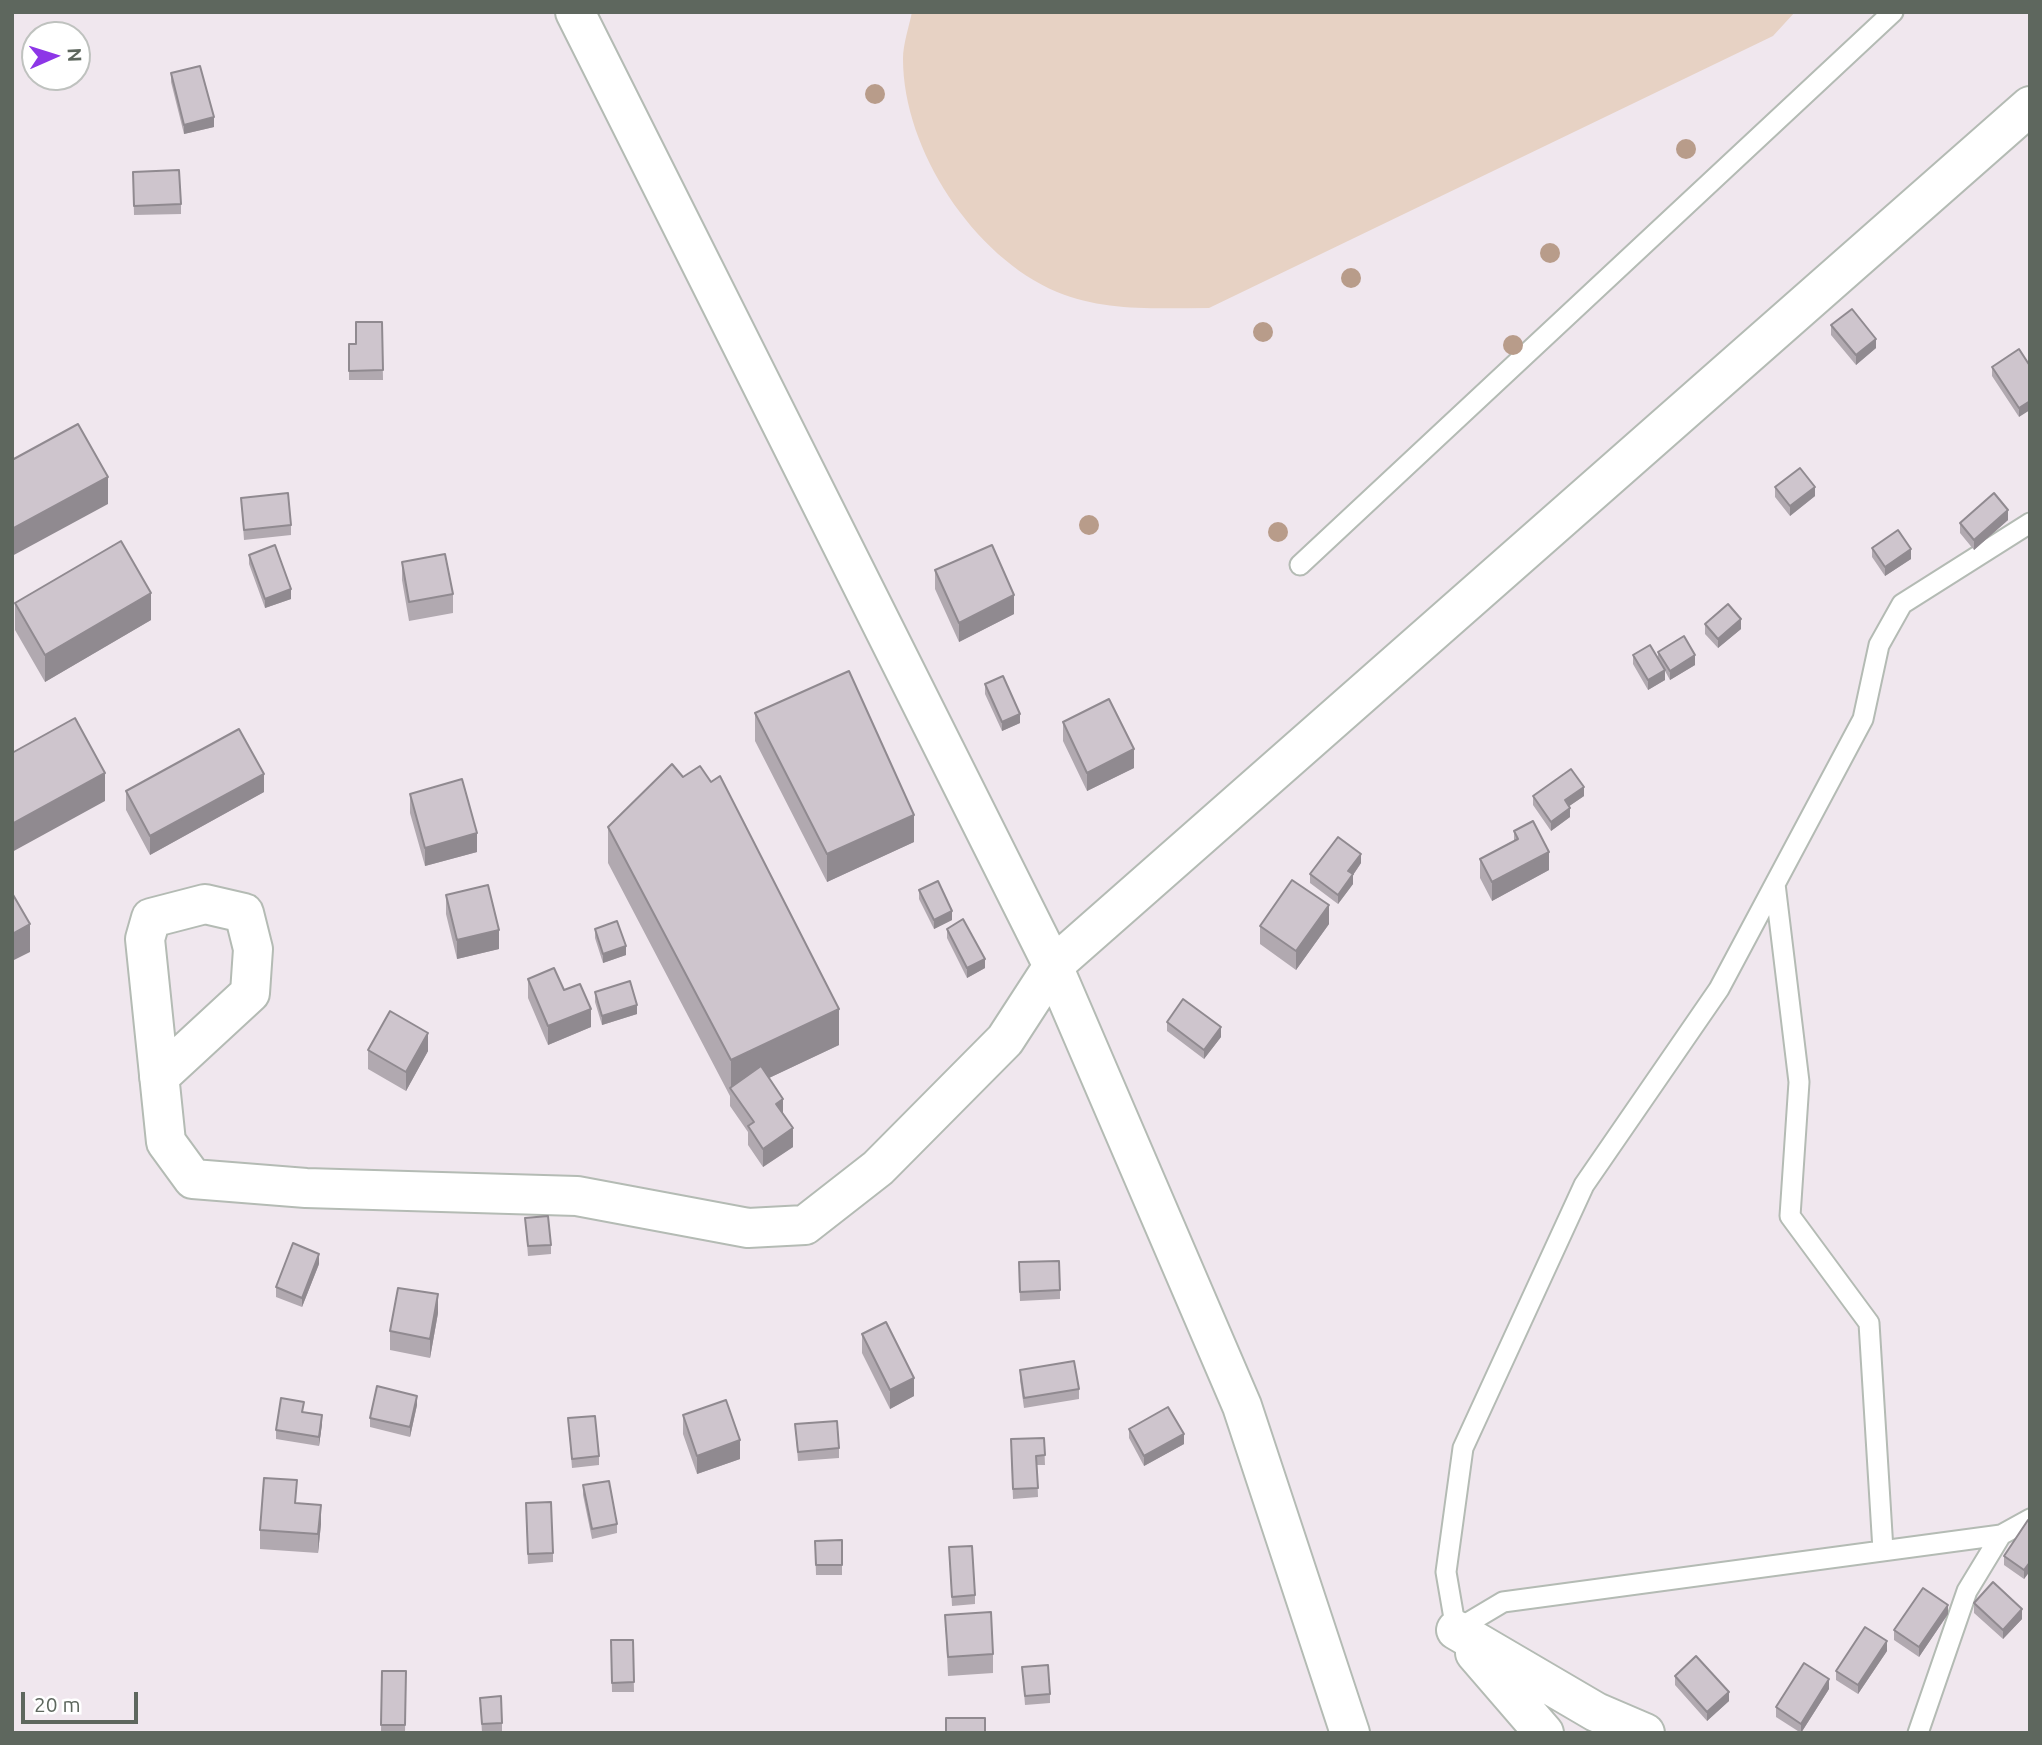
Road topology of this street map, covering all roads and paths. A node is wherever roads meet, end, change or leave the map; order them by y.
1 (575, 12) edge
2 (1893, 12) edge
3 (2030, 106) edge
4 (2030, 523) edge
5 (1300, 565) dead end
6 (1775, 884) junction
7 (1053, 966) junction
8 (159, 1077) dead end
9 (2029, 1521) edge
10 (2001, 1535) junction
11 (1883, 1550) junction
12 (1456, 1630) junction
13 (1350, 1733) edge
14 (1544, 1733) edge
15 (1645, 1733) edge
16 (1918, 1733) edge

1 - 7 street
2 - 5 lane
3 - 7 street
4 - 6 lane
6 - 11 lane
6 - 12 lane
7 - 8 street
7 - 13 street
9 - 10 lane
10 - 11 lane
10 - 16 lane
11 - 12 lane
12 - 14 street
12 - 15 street

